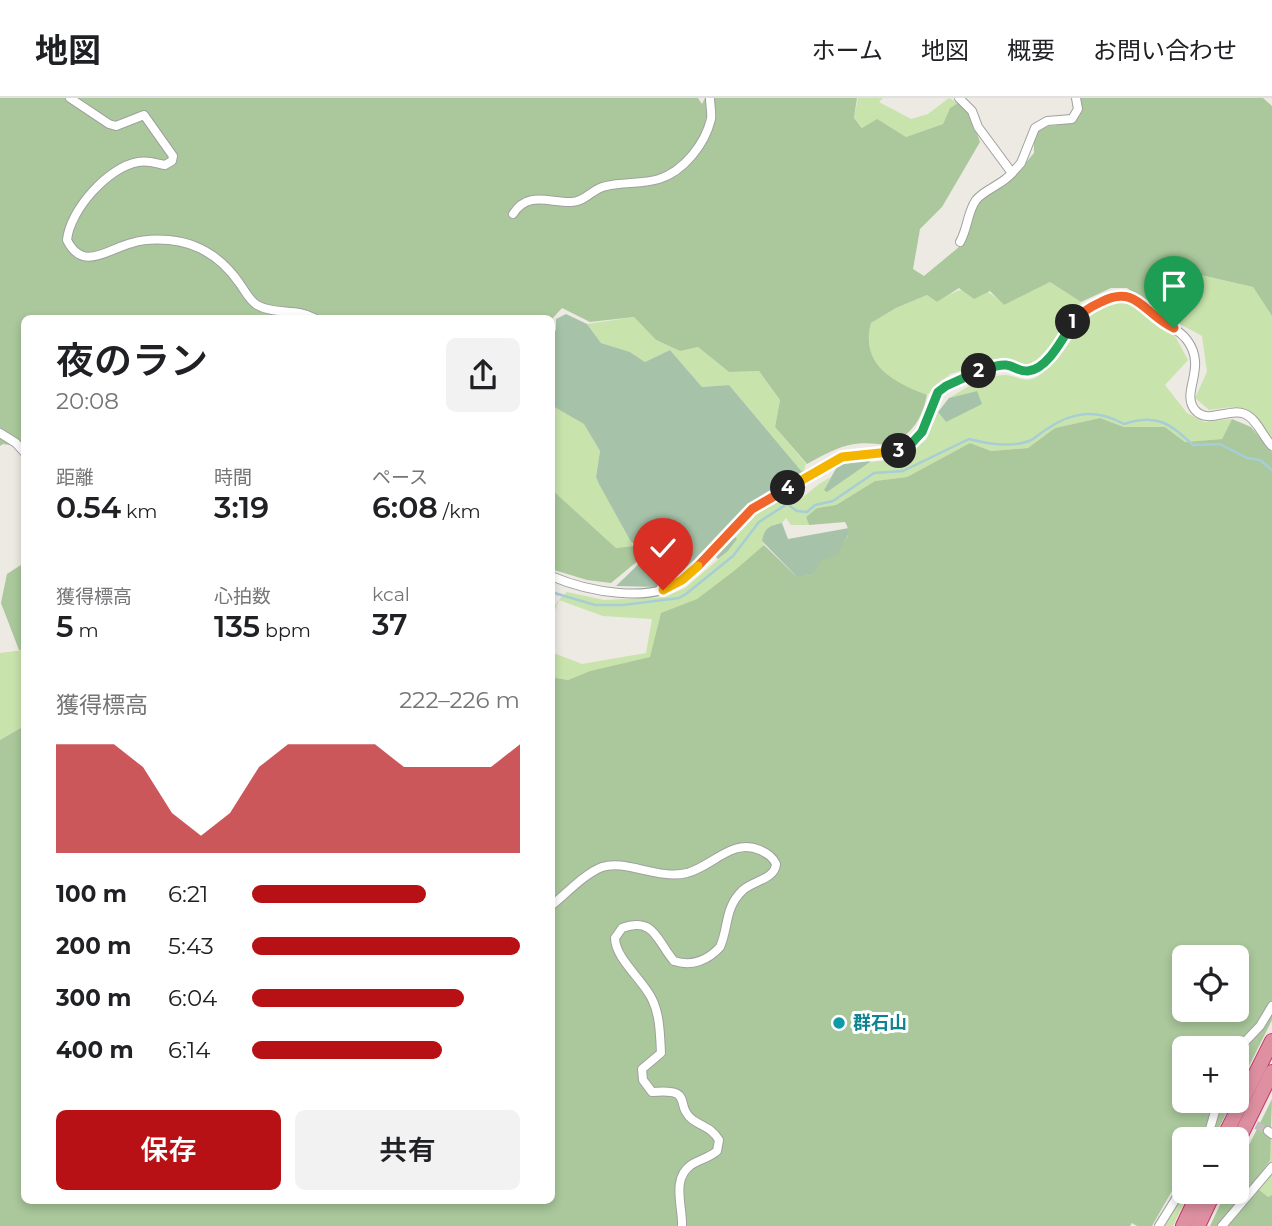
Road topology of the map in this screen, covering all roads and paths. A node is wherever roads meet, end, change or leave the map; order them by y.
1 (70, 98) edge
2 (710, 98) edge
3 (959, 98) edge
4 (1076, 98) edge
5 (1012, 173) junction
6 (513, 214) dead end
7 (960, 242) dead end
8 (309, 315) edge
9 (0, 433) edge
10 (1272, 446) edge
11 (21, 449) edge
12 (555, 577) edge
13 (555, 903) edge
14 (1272, 1006) edge
15 (1249, 1037) edge
16 (1272, 1041) edge
17 (1272, 1072) edge
18 (1229, 1127) edge
19 (1245, 1127) edge
20 (1272, 1167) edge
21 (1173, 1204) edge
22 (1193, 1204) edge
23 (1208, 1204) edge
24 (682, 1226) edge
25 (1159, 1226) edge
26 (1183, 1226) edge
27 (1198, 1226) edge
28 (1222, 1226) edge

1 - 8 street
2 - 6 street
3 - 5 street
4 - 5 street
5 - 7 street
9 - 11 street
10 - 12 street
13 - 24 street
14 - 15 street
16 - 18 highway
17 - 19 highway
20 - 28 street
21 - 25 street
22 - 26 highway
23 - 27 highway

